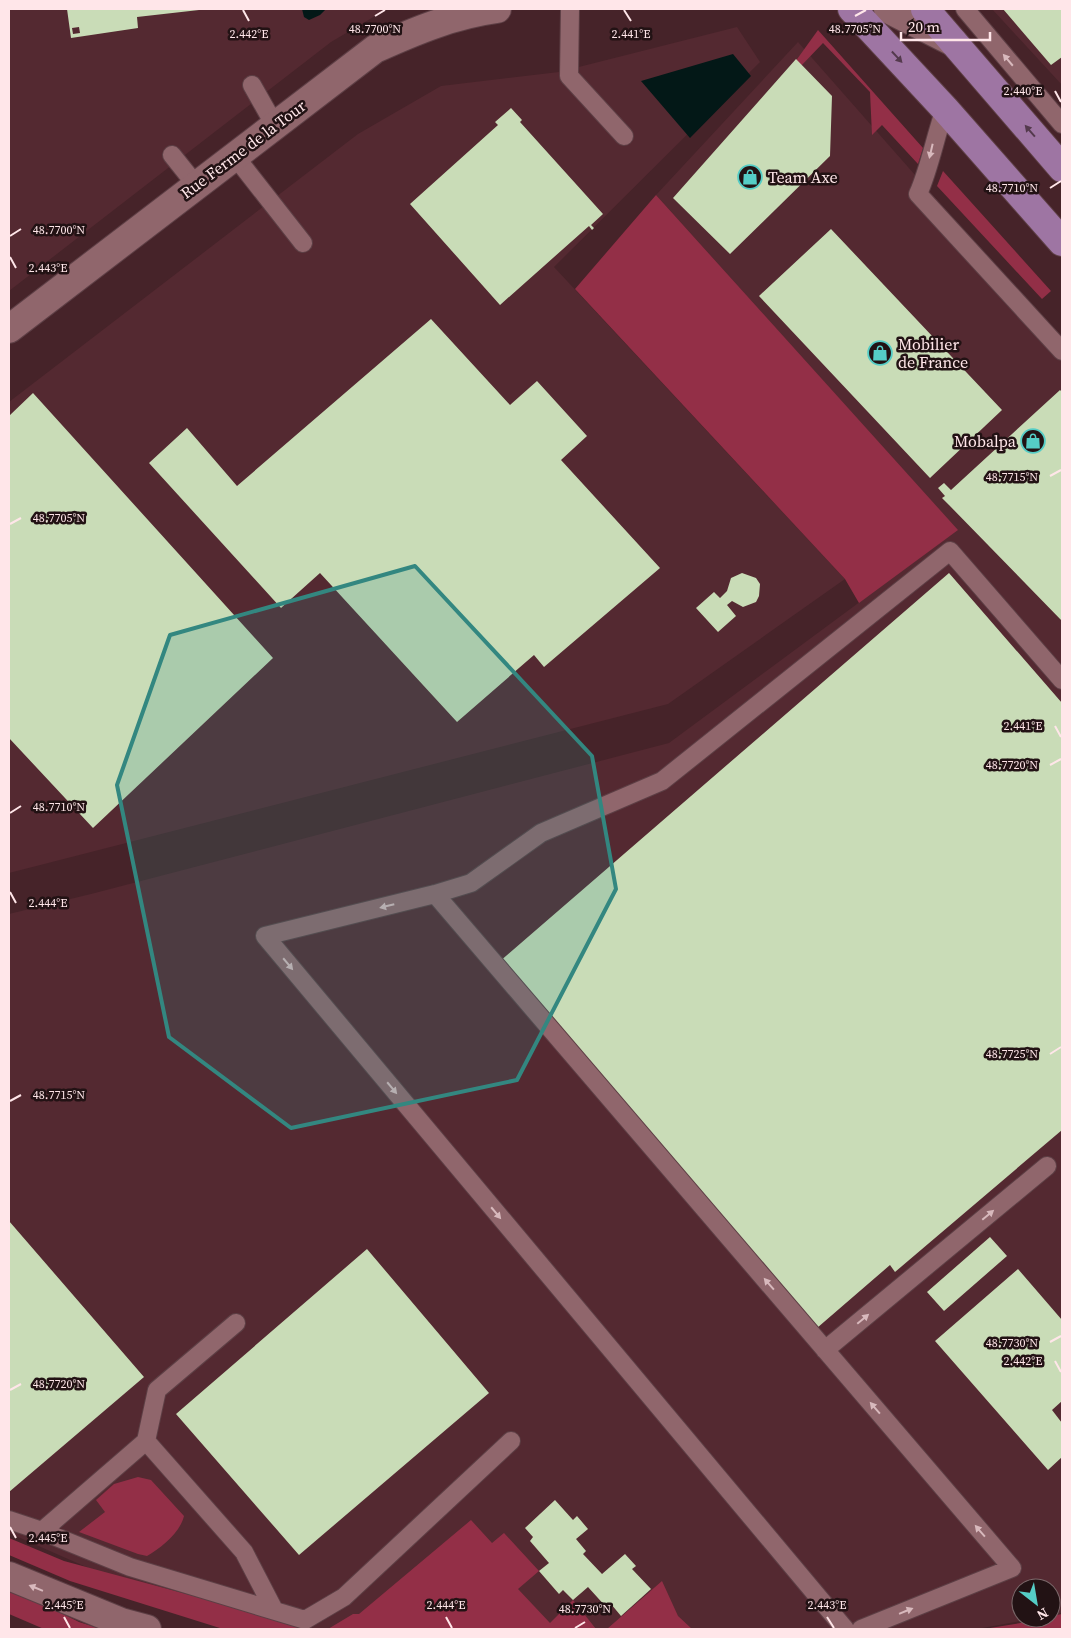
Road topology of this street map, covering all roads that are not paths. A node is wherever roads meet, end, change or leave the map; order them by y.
1 (497, 9) edge
2 (570, 9) edge
3 (852, 9) edge
4 (888, 9) edge
5 (925, 9) edge
6 (965, 9) edge
7 (953, 42) junction
8 (252, 85) dead end
9 (945, 109) junction
10 (274, 124) junction
11 (1062, 124) edge
12 (624, 136) dead end
13 (172, 155) dead end
14 (234, 155) junction
15 (1062, 168) edge
16 (196, 185) junction
17 (1062, 242) edge
18 (303, 243) dead end
19 (9, 329) edge
20 (1062, 351) edge
21 (1062, 680) edge
22 (435, 894) junction
23 (1047, 1166) dead end
24 (236, 1323) dead end
25 (825, 1350) junction
26 (146, 1441) junction
27 (511, 1441) dead end
28 (9, 1520) edge
29 (42, 1531) junction
30 (9, 1576) edge
31 (274, 1610) junction
32 (889, 1624) edge
33 (147, 1629) edge
34 (845, 1629) edge
35 (861, 1629) edge

1 - 10 street, Rue Ferme de la Tour
2 - 12 lane
3 -> 9 main road
4 - 7 street
5 - 7 main road
11 -> 6 lane
15 -> 7 main road
8 - 10 lane
9 - 17 main road
9 -> 20 lane
10 - 14 street, Rue Ferme de la Tour
13 - 16 lane
14 - 16 street, Rue Ferme de la Tour
14 - 18 lane
16 - 19 street, Rue Ferme de la Tour
21 - 22 lane
25 -> 22 lane
22 -> 34 lane
25 -> 23 lane
24 - 26 lane
32 -> 25 lane
26 - 29 lane
26 - 31 lane
27 - 31 lane
28 - 29 lane
29 - 31 lane
33 -> 30 street
32 - 35 lane

